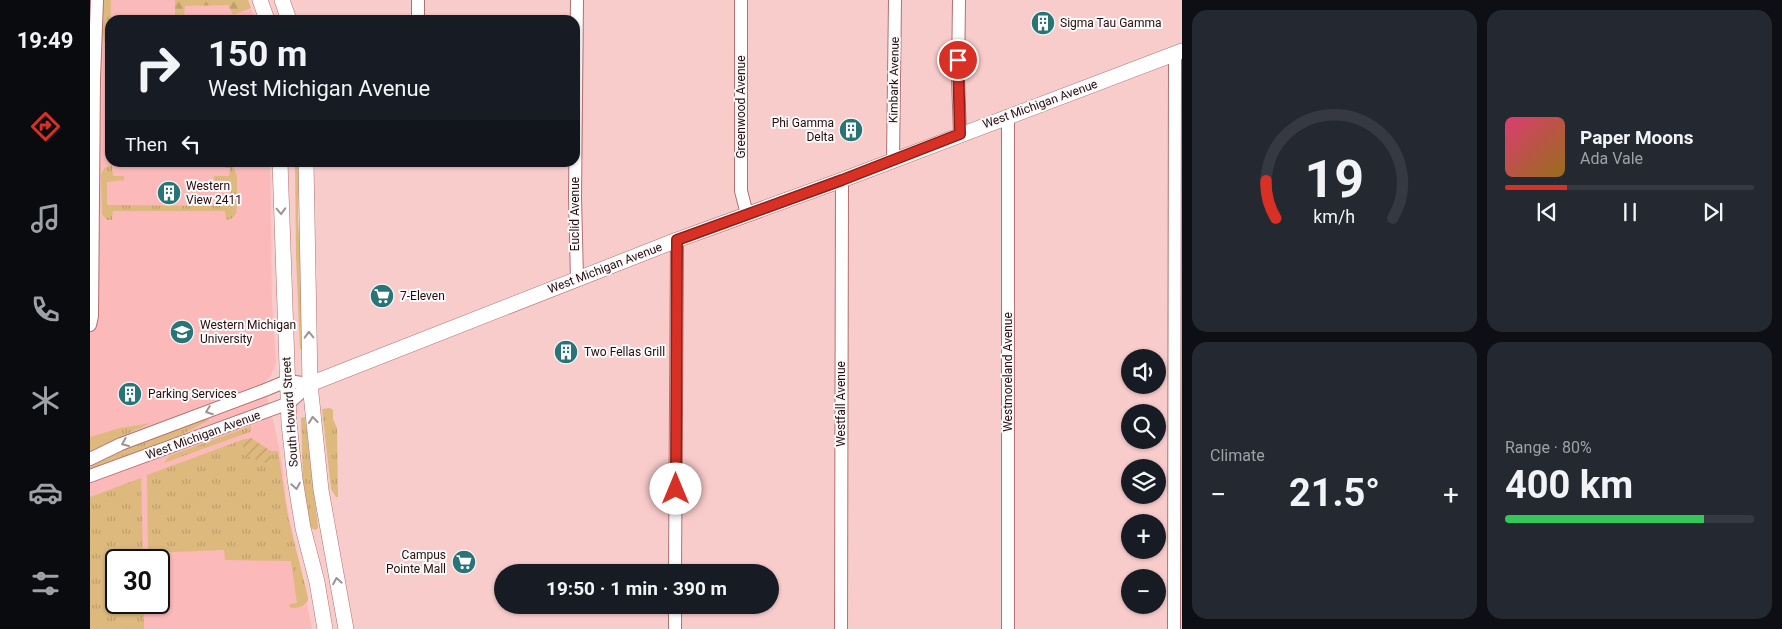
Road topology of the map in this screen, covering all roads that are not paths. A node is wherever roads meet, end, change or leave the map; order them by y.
1 (96, 0) edge
2 (260, 0) edge
3 (282, 0) edge
4 (418, 0) edge
5 (577, 0) edge
6 (741, 0) edge
7 (895, 0) edge
8 (959, 0) edge
9 (264, 15) edge
10 (287, 15) edge
11 (418, 15) edge
12 (577, 15) edge
13 (1179, 53) edge
14 (1008, 116) junction
15 (960, 134) junction
16 (893, 160) junction
17 (280, 167) edge
18 (306, 167) edge
19 (575, 167) edge
20 (842, 180) junction
21 (747, 214) junction
22 (677, 240) junction
23 (577, 279) junction
24 (90, 325) edge
25 (287, 381) junction
26 (310, 384) junction
27 (289, 403) junction
28 (90, 460) edge
29 (90, 476) edge
30 (329, 537) junction
31 (306, 540) junction
32 (676, 564) edge
33 (675, 614) edge
34 (325, 629) edge
35 (346, 629) edge
36 (675, 629) edge
37 (841, 629) edge
38 (1008, 629) edge
39 (1174, 629) edge

1 - 24 street
2 - 9 street
3 - 10 street
4 - 11 street
5 - 12 street, Euclid Avenue
6 - 21 street, Greenwood Avenue
7 - 16 street, Kimbark Avenue
8 - 15 street
13 - 14 street, West Michigan Avenue
13 - 39 street
14 - 15 street, West Michigan Avenue
14 - 38 street, Westmoreland Avenue
15 - 16 street, West Michigan Avenue
16 - 20 street, West Michigan Avenue
17 -> 25 street, South Howard Street
26 -> 18 street, South Howard Street
19 - 23 street, Euclid Avenue
20 - 21 street, West Michigan Avenue
20 - 37 street, Westfall Avenue
21 - 22 street, West Michigan Avenue
22 - 23 street, West Michigan Avenue
22 - 32 street
23 - 26 street, West Michigan Avenue
25 - 26 street, West Michigan Avenue
25 - 27 street, South Howard Street
25 -> 28 street, West Michigan Avenue
26 - 27 street, West Michigan Avenue
30 -> 26 street, South Howard Street
27 - 29 street, West Michigan Avenue
27 -> 31 street, South Howard Street
30 - 31 street
35 -> 30 street, South Howard Street
31 - 34 street, South Howard Street
33 - 36 street

